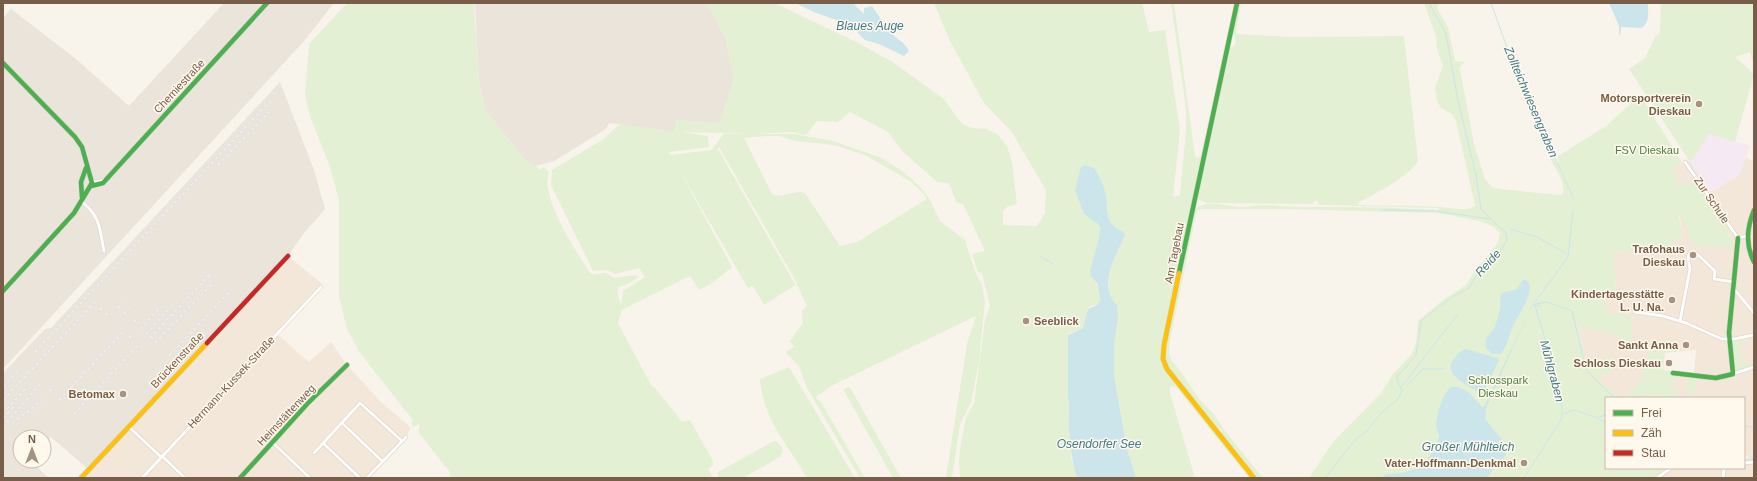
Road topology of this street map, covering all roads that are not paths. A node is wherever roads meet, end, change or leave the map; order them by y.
1 (267, 3) edge
2 (1237, 3) edge
3 (3, 63) edge
4 (1685, 162) dead end
5 (86, 163) junction
6 (84, 178) junction
7 (91, 183) junction
8 (82, 186) junction
9 (82, 200) junction
10 (1754, 210) edge
11 (1747, 236) junction
12 (1738, 238) junction
13 (104, 251) dead end
14 (288, 256) dead end
15 (1754, 262) edge
16 (1735, 282) junction
17 (321, 287) dead end
18 (1734, 289) junction
19 (3, 291) edge
20 (1635, 312) dead end
21 (1754, 314) edge
22 (1680, 321) junction
23 (1754, 335) edge
24 (1730, 339) junction
25 (347, 365) dead end
26 (1754, 367) edge
27 (1673, 374) dead end
28 (1732, 374) junction
29 (342, 423) junction
30 (128, 427) junction
31 (406, 437) dead end
32 (402, 441) junction
33 (272, 442) junction
34 (323, 443) junction
35 (314, 453) dead end
36 (161, 457) junction
37 (382, 461) junction
38 (1670, 469) edge
39 (306, 474) junction
40 (80, 478) edge
41 (142, 478) edge
42 (185, 478) edge
43 (240, 478) edge
44 (302, 478) edge
45 (310, 478) edge
46 (360, 478) edge
47 (367, 478) edge
48 (1254, 478) edge
49 (1657, 478) edge

1 - 7 street, Chemiestraße
2 - 48 street, Am Tagebau
3 - 5 street
4 - 12 street, Zur Schule
5 - 6 street
5 - 7 street
6 - 7 street
6 - 8 street
7 - 8 street
7 - 9 street
8 - 9 street
9 - 13 street
9 - 19 street
10 - 11 street
11 - 12 street
11 - 15 street
12 - 16 street
14 - 30 street, Brückenstraße
16 - 18 street
16 - 22 street
17 - 36 street, Hermann-Kussek-Straße
18 - 21 street
18 - 24 street
20 - 22 street
22 - 24 street
23 - 24 street
24 - 28 street
25 - 33 street, Heimstättenweg
26 - 28 street
27 - 28 street
29 - 32 street
29 - 34 street
29 - 37 street
30 - 36 street
30 - 40 street, Brückenstraße
31 - 32 street
32 - 37 street
33 - 39 street
33 - 43 street, Heimstättenweg
34 - 35 street
34 - 46 street
36 - 41 street, Hermann-Kussek-Straße
36 - 42 street
37 - 47 street
38 - 49 street
39 - 44 street
39 - 45 street

